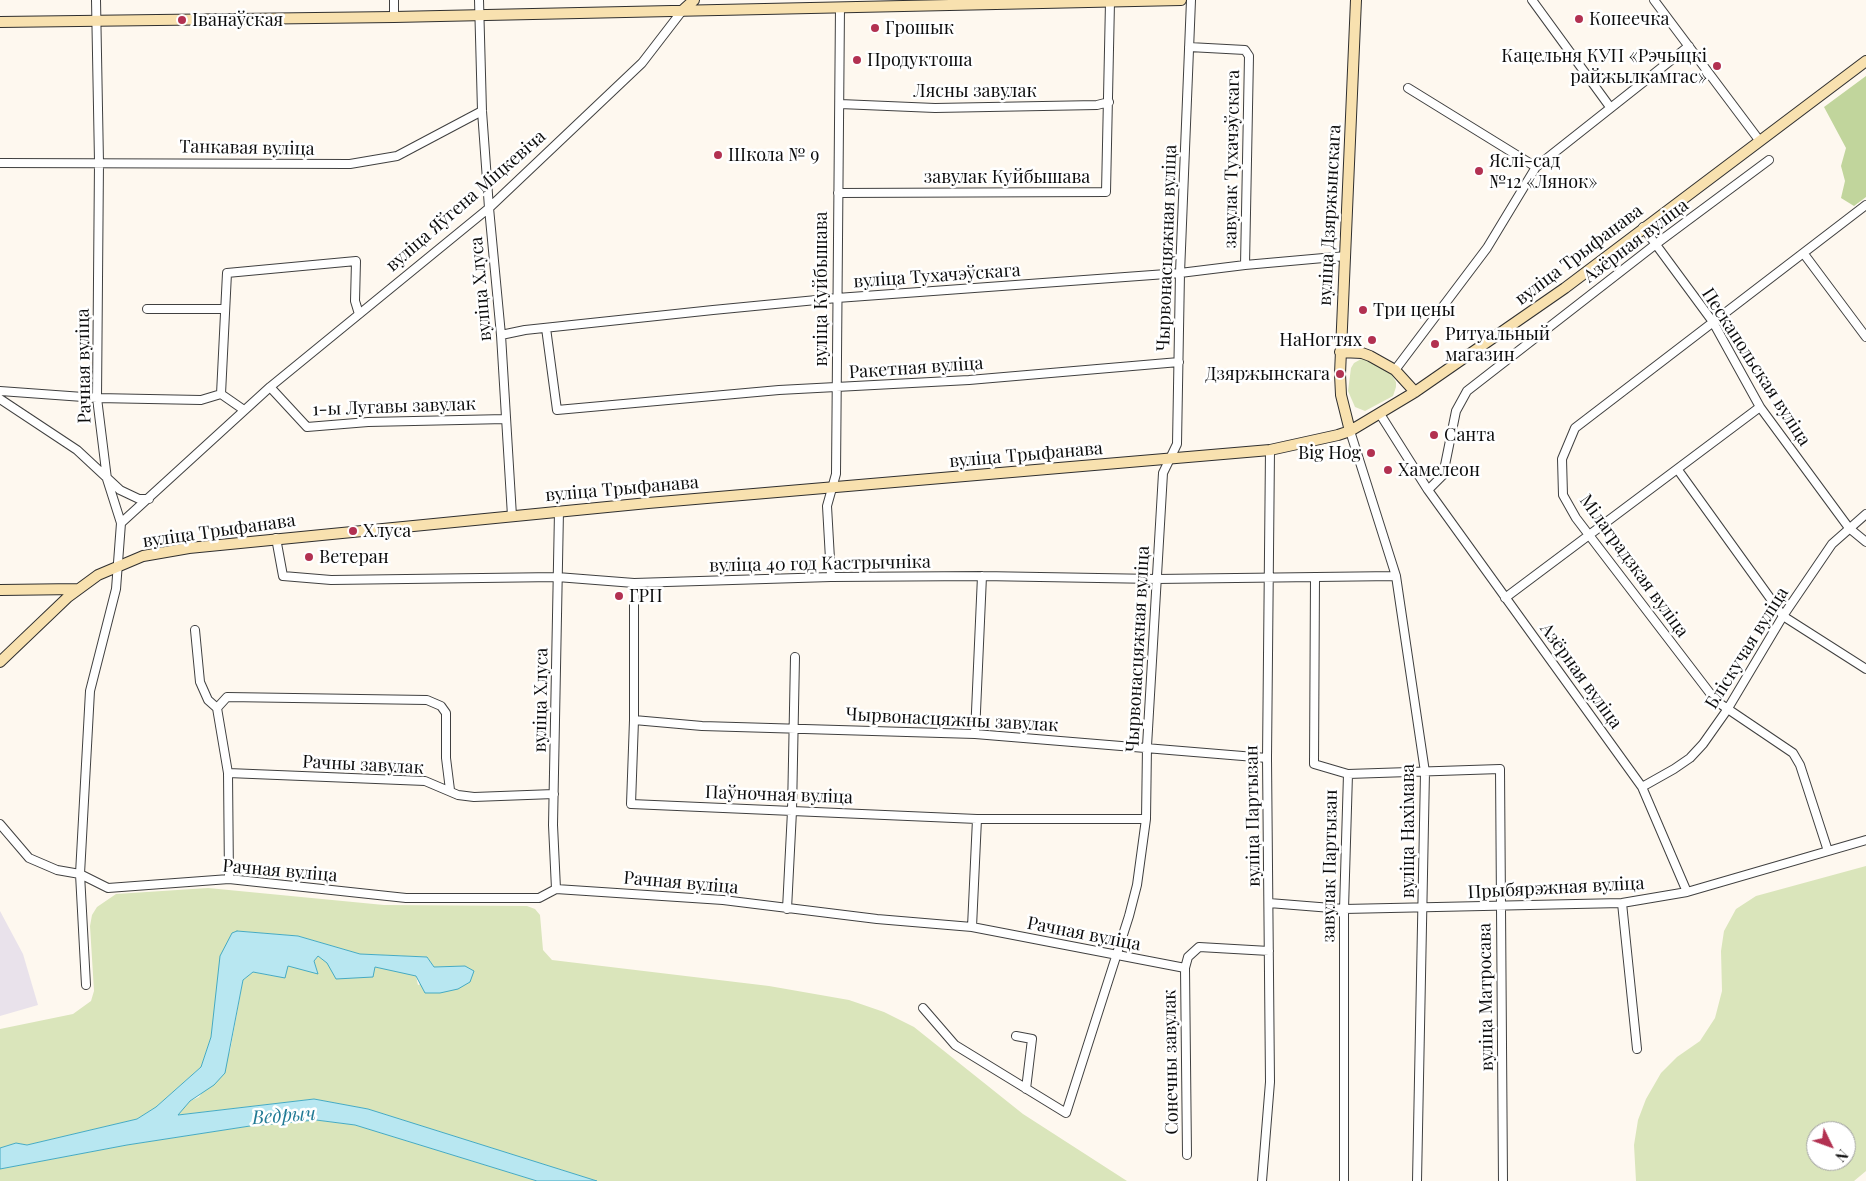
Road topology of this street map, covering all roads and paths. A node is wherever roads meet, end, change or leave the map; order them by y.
1 (96, 0) edge
2 (394, 0) edge
3 (479, 0) edge
4 (694, 0) edge
5 (1181, 0) edge
6 (1191, 0) edge
7 (1356, 0) edge
8 (1532, 0) edge
9 (1654, 0) edge
10 (1110, 2) junction
11 (840, 3) edge
12 (682, 11) junction
13 (479, 15) junction
14 (394, 17) junction
15 (97, 20) junction
16 (0, 22) edge
17 (1689, 46) junction
18 (1189, 47) junction
19 (1866, 61) edge
20 (1408, 88) dead end
21 (1110, 102) junction
22 (840, 104) junction
23 (1610, 107) junction
24 (482, 111) junction
25 (1760, 140) junction
26 (1769, 160) dead end
27 (99, 162) junction
28 (0, 163) edge
29 (1536, 167) junction
30 (838, 194) junction
31 (1866, 206) edge
32 (489, 208) junction
33 (1644, 228) junction
34 (1656, 244) junction
35 (1804, 254) junction
36 (1346, 256) junction
37 (1245, 265) junction
38 (1180, 273) junction
39 (837, 298) junction
40 (224, 309) junction
41 (147, 310) dead end
42 (359, 314) junction
43 (1713, 322) junction
44 (546, 328) junction
45 (501, 335) junction
46 (1866, 337) edge
47 (1340, 352) junction
48 (1179, 362) junction
49 (1395, 370) junction
50 (270, 387) junction
51 (837, 388) junction
52 (0, 391) edge
53 (1414, 392) junction
54 (221, 394) junction
55 (97, 398) junction
56 (0, 399) edge
57 (1760, 408) junction
58 (244, 410) junction
59 (1380, 414) junction
60 (506, 419) junction
61 (1350, 431) junction
62 (1270, 450) junction
63 (1170, 459) junction
64 (1678, 470) junction
65 (107, 479) junction
66 (832, 487) junction
67 (1428, 490) junction
68 (149, 499) junction
69 (559, 511) junction
70 (1866, 514) edge
71 (512, 516) junction
72 (122, 523) junction
73 (1849, 528) junction
74 (1590, 537) junction
75 (276, 538) junction
76 (1866, 542) edge
77 (118, 566) junction
78 (982, 576) junction
79 (1396, 576) junction
80 (557, 577) junction
81 (831, 577) junction
82 (1315, 577) junction
83 (1156, 579) junction
84 (1269, 579) junction
85 (634, 583) junction
86 (78, 589) junction
87 (0, 590) edge
88 (1505, 598) junction
89 (1783, 616) junction
90 (195, 630) dead end
91 (795, 657) dead end
92 (0, 662) edge
93 (1866, 670) edge
94 (216, 708) junction
95 (1727, 710) junction
96 (634, 720) junction
97 (792, 729) junction
98 (975, 734) junction
99 (1147, 746) junction
100 (1267, 758) junction
101 (1425, 772) junction
102 (228, 773) junction
103 (1348, 774) junction
104 (1642, 787) junction
105 (450, 790) junction
106 (554, 794) junction
107 (792, 811) junction
108 (977, 819) junction
109 (1146, 819) junction
110 (0, 824) edge
111 (1866, 840) edge
112 (1828, 852) junction
113 (80, 874) junction
114 (229, 879) junction
115 (556, 889) junction
116 (1687, 892) junction
117 (1269, 903) junction
118 (1622, 903) junction
119 (1501, 907) junction
120 (787, 908) junction
121 (1424, 908) junction
122 (1344, 909) junction
123 (972, 927) junction
124 (1270, 951) junction
125 (1116, 956) junction
126 (1185, 968) junction
127 (86, 985) dead end
128 (923, 1008) dead end
129 (1016, 1036) dead end
130 (1637, 1049) dead end
131 (1026, 1089) junction
132 (1187, 1155) dead end
133 (1262, 1181) edge
134 (1344, 1181) edge
135 (1417, 1181) edge
136 (1503, 1181) edge

1 - 15 street, Рачная вуліца
2 - 14 street
3 - 13 street, вуліца Хлуса
4 - 12 street, вуліца Яўгена Міцкевіча
5 - 10 street
6 - 18 street, Чырвонасцяжная вуліца
7 - 36 street, вуліца Дзяржынскага
8 - 23 street
9 - 17 street
10 - 11 street
10 - 21 street, завулак Куйбышава
11 - 12 street
11 - 22 street, вуліца Куйбышава
12 - 13 street
12 - 32 street, вуліца Яўгена Міцкевіча
13 - 14 street
13 - 24 street, вуліца Хлуса
14 - 15 street
15 - 16 street
15 - 27 street, Рачная вуліца
17 - 23 street
17 - 25 street
18 - 37 street, завулак Тухачэўскага
18 - 38 street, Чырвонасцяжная вуліца
19 - 25 street, вуліца Трыфанава
20 - 29 street
21 - 22 street, Лясны завулак
21 - 30 street, завулак Куйбышава
22 - 30 street, вуліца Куйбышава
23 - 29 street
24 - 27 street, Танкавая вуліца
24 - 32 street, вуліца Хлуса
25 - 33 street, вуліца Трыфанава
26 - 34 street, Азёрная вуліца
27 - 28 street, Танкавая вуліца
27 - 55 street, Рачная вуліца
29 - 49 street
30 - 39 street, вуліца Куйбышава
31 - 35 street, Мілаградзкая вуліца
32 - 42 street, вуліца Яўгена Міцкевіча
32 - 45 street, вуліца Хлуса
33 - 34 street, Пескапольская вуліца
33 - 53 street, вуліца Трыфанава
34 - 43 street, Пескапольская вуліца
34 - 67 street, Азёрная вуліца
35 - 43 street, Мілаградзкая вуліца
35 - 46 street
36 - 37 street, вуліца Тухачэўскага
36 - 47 street, вуліца Дзяржынскага
37 - 38 street, вуліца Тухачэўскага
38 - 39 street, вуліца Тухачэўскага
38 - 48 street, Чырвонасцяжная вуліца
39 - 44 street, вуліца Тухачэўскага
39 - 51 street, вуліца Куйбышава
40 - 41 street
40 - 42 street
40 - 54 street
42 - 50 street, вуліца Яўгена Міцкевіча
43 - 57 street, Пескапольская вуліца
43 - 74 street, Мілаградзкая вуліца
44 - 45 street, вуліца Тухачэўскага
44 - 51 street, Ракетная вуліца
45 - 60 street, вуліца Хлуса
47 - 49 street
47 - 61 street, вуліца Дзяржынскага
48 - 51 street, Ракетная вуліца
48 - 63 street, Чырвонасцяжная вуліца
49 - 53 street
50 - 58 street, вуліца Яўгена Міцкевіча
50 - 60 street, 1-ы Лугавы завулак
51 - 66 street, вуліца Куйбышава
52 - 55 street
53 - 59 street, вуліца Трыфанава
54 - 55 street
54 - 58 street
55 - 65 street, Рачная вуліца
56 - 65 street
57 - 64 street
57 - 73 street, Пескапольская вуліца
58 - 68 street, вуліца Яўгена Міцкевіча
59 - 61 street, вуліца Трыфанава
59 - 67 street, Азёрная вуліца
60 - 71 street, вуліца Хлуса
61 - 62 street, вуліца Трыфанава
61 - 79 street, вуліца Нахімава
62 - 63 street, вуліца Трыфанава
62 - 84 street, вуліца Партызан
63 - 66 street, вуліца Трыфанава
63 - 83 street, Чырвонасцяжная вуліца
64 - 74 street
64 - 89 street
65 - 68 street
65 - 72 street, Рачная вуліца
66 - 69 street, вуліца Трыфанава
66 - 81 street, вуліца Куйбышава
67 - 88 street, Азёрная вуліца
68 - 72 street, вуліца Яўгена Міцкевіча
69 - 71 street, вуліца Трыфанава
69 - 80 street, вуліца Хлуса
70 - 73 street, Бліскучая вуліца
71 - 75 street, вуліца Трыфанава
72 - 77 street, Рачная вуліца
73 - 76 street, Пескапольская вуліца
73 - 89 street, Бліскучая вуліца
74 - 88 street
74 - 95 street, Мілаградзкая вуліца
75 - 77 street, вуліца Трыфанава
75 - 80 street, вуліца 40 год Кастрычніка
77 - 86 street, вуліца Трыфанава
77 - 113 street, Рачная вуліца
78 - 81 street, вуліца 40 год Кастрычніка
78 - 83 street, вуліца 40 год Кастрычніка
78 - 98 street
79 - 82 street, вуліца 40 год Кастрычніка
79 - 101 street, вуліца Нахімава
80 - 85 street, вуліца 40 год Кастрычніка
80 - 106 street, вуліца Хлуса
81 - 85 street, вуліца 40 год Кастрычніка
82 - 84 street, вуліца 40 год Кастрычніка
82 - 103 street, завулак Партызан
83 - 84 street, вуліца 40 год Кастрычніка
83 - 99 street, Чырвонасцяжная вуліца
84 - 100 street, вуліца Партызан
85 - 96 street, Паўночная вуліца
86 - 87 street
86 - 92 street, вуліца Трыфанава
88 - 104 street, Азёрная вуліца
89 - 93 street
89 - 95 street, Бліскучая вуліца
90 - 94 street
91 - 97 street
94 - 102 street
94 - 105 street
95 - 104 street, Бліскучая вуліца
95 - 112 street, Мілаградзкая вуліца
96 - 97 street, Чырвонасцяжны завулак
96 - 107 street, Паўночная вуліца
97 - 98 street, Чырвонасцяжны завулак
97 - 107 street
98 - 99 street, Чырвонасцяжны завулак
99 - 100 street, Чырвонасцяжны завулак
99 - 109 street, Чырвонасцяжная вуліца
100 - 117 street, вуліца Партызан
101 - 103 street
101 - 119 street, вуліца Матросава
101 - 121 street, вуліца Нахімава
102 - 105 street, Рачны завулак
102 - 114 street
103 - 122 street, завулак Партызан
104 - 116 street, Азёрная вуліца
105 - 106 street, Рачны завулак
106 - 115 street, вуліца Хлуса
107 - 108 street, Паўночная вуліца
107 - 120 street
108 - 109 street, Паўночная вуліца
108 - 123 street
109 - 125 street, Чырвонасцяжная вуліца
110 - 113 street
111 - 112 street, Прыбярэжная вуліца
112 - 116 street, Прыбярэжная вуліца
113 - 114 street, Рачная вуліца
113 - 127 street, Рачная вуліца
114 - 115 street, Рачная вуліца
115 - 120 street, Рачная вуліца
116 - 118 street, Прыбярэжная вуліца
117 - 122 street, Прыбярэжная вуліца
117 - 124 street, вуліца Партызан
118 - 119 street, Прыбярэжная вуліца
118 - 130 street
119 - 121 street, Прыбярэжная вуліца
119 - 136 street, вуліца Матросава
120 - 123 street, Рачная вуліца
121 - 122 street, Прыбярэжная вуліца
121 - 135 street, вуліца Нахімава
122 - 134 street, завулак Партызан
123 - 125 street, Рачная вуліца
124 - 126 street
124 - 133 street, вуліца Партызан
125 - 126 street, Рачная вуліца
125 - 131 street, Чырвонасцяжная вуліца
126 - 132 street, Сонечны завулак
128 - 131 street, Чырвонасцяжная вуліца
129 - 131 street

